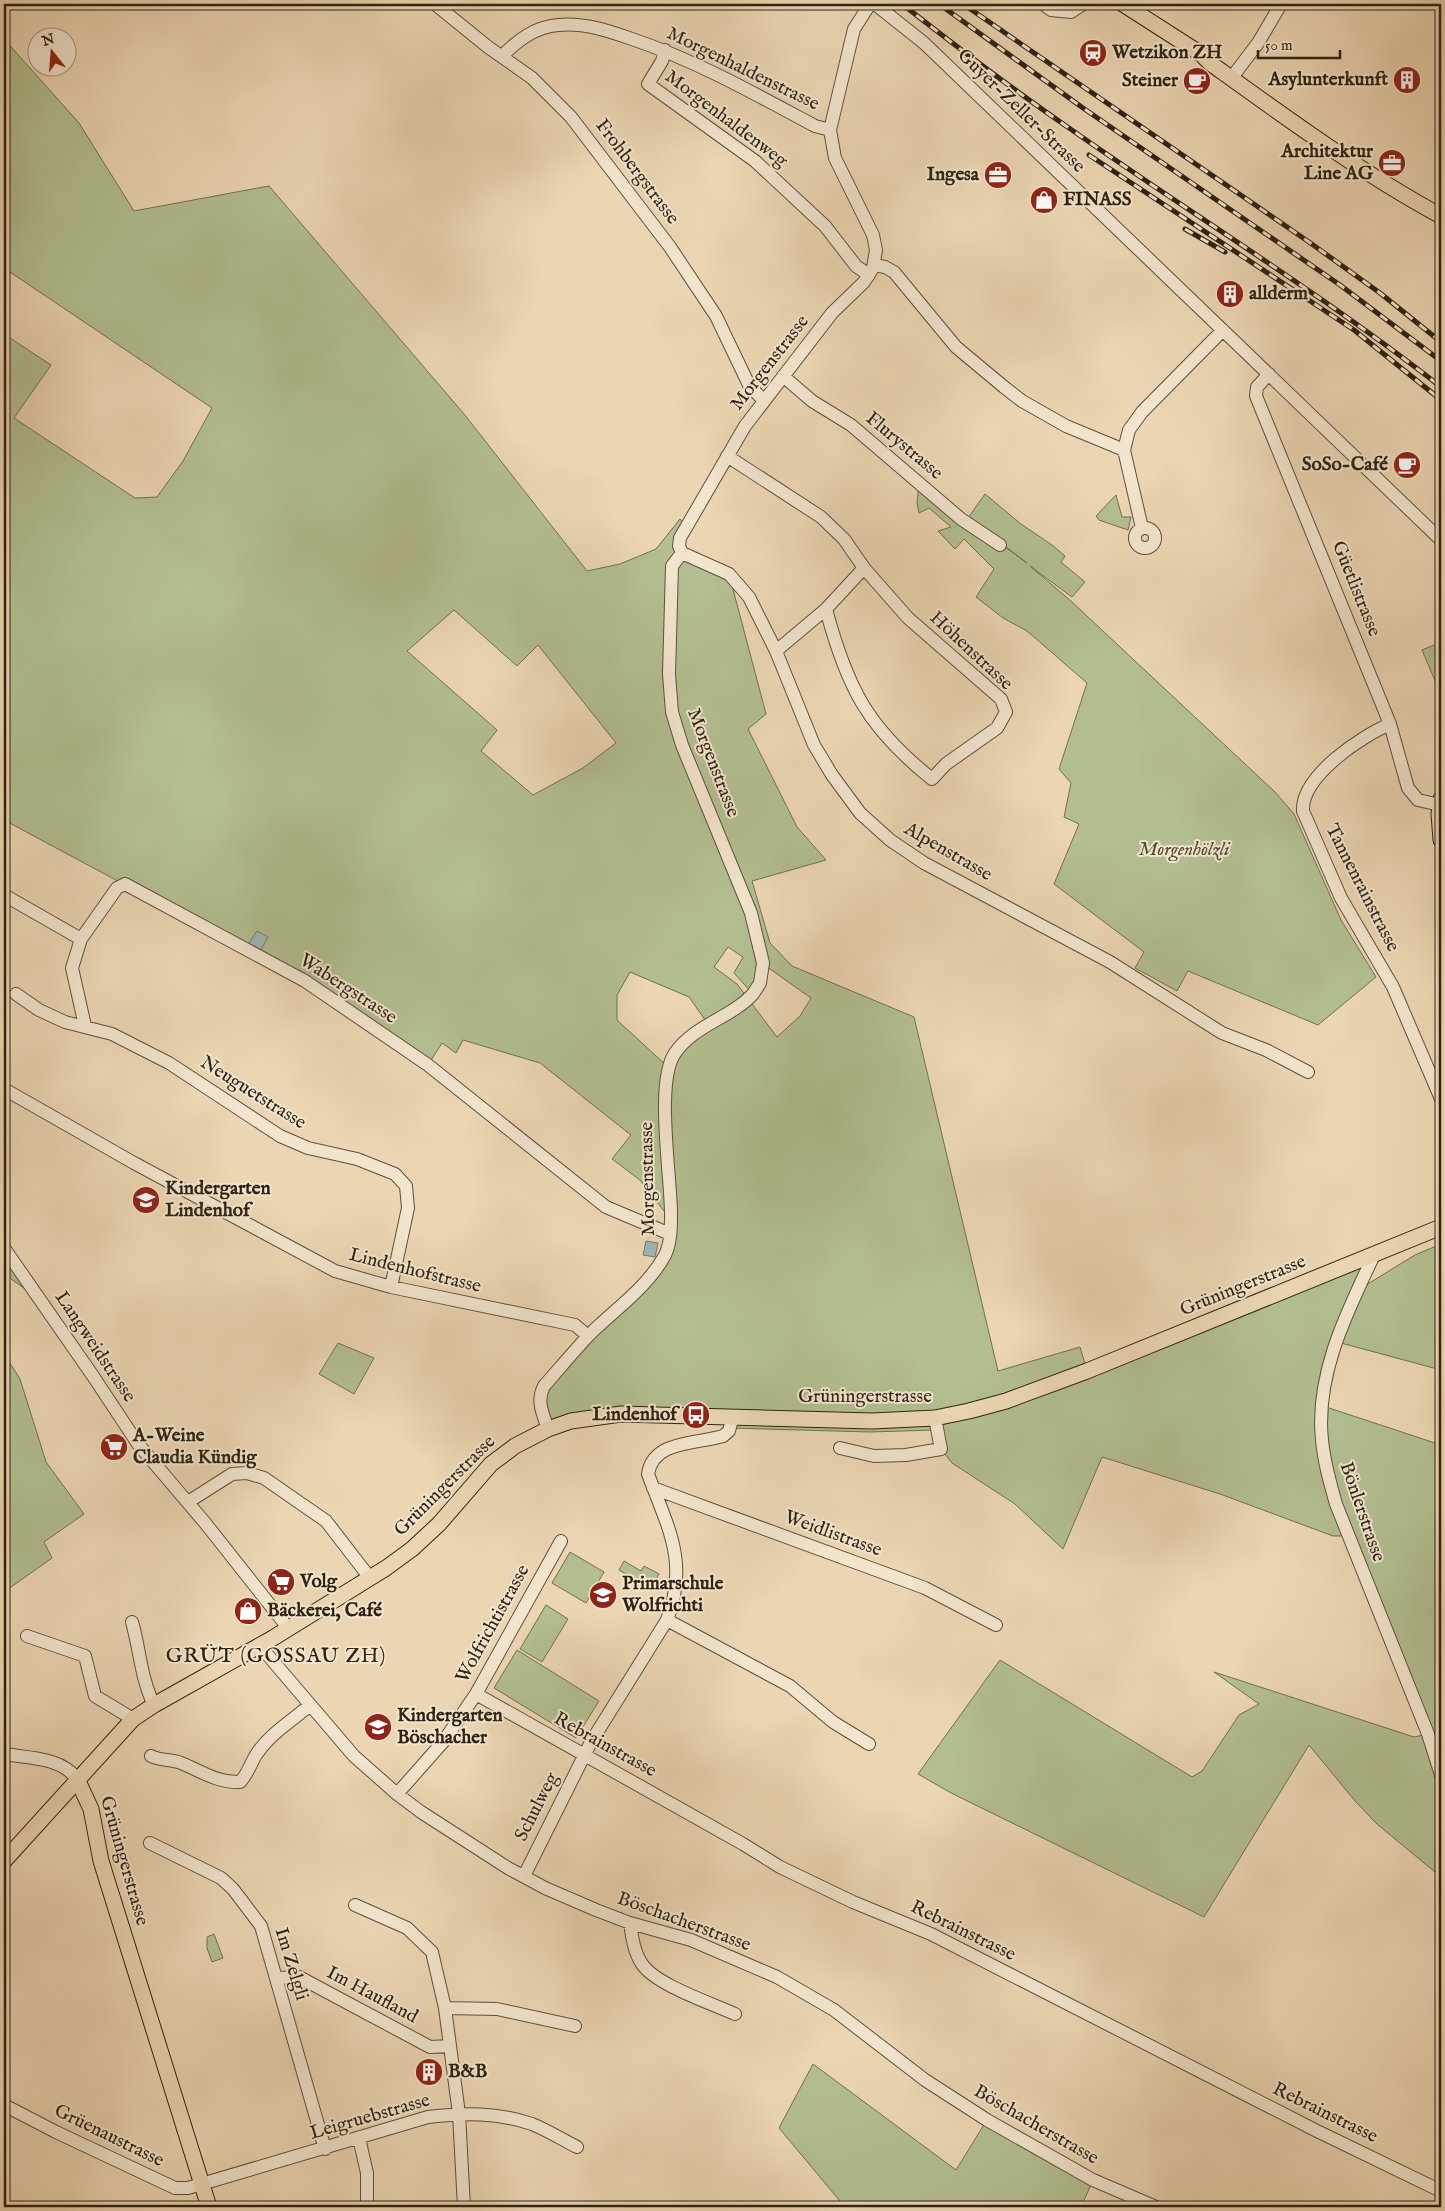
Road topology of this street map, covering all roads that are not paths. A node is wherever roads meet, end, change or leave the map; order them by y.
1 (435, 4) edge
2 (870, 4) edge
3 (875, 4) edge
4 (1043, 4) edge
5 (1083, 4) edge
6 (1281, 4) edge
7 (1132, 6) edge
8 (665, 50) junction
9 (1201, 54) junction
10 (502, 56) junction
11 (1236, 72) junction
12 (830, 130) junction
13 (1441, 207) edge
14 (1441, 216) edge
15 (872, 270) junction
16 (1223, 330) junction
17 (1269, 374) junction
18 (783, 376) junction
19 (764, 401) junction
20 (1124, 450) junction
21 (727, 456) junction
22 (1142, 528) dead end
23 (1441, 540) edge
24 (1000, 545) dead end
25 (682, 553) junction
26 (864, 568) junction
27 (826, 609) junction
28 (776, 651) junction
29 (1390, 724) junction
30 (1440, 802) edge
31 (1441, 840) edge
32 (4, 895) edge
33 (81, 940) junction
34 (16, 994) dead end
35 (84, 1026) junction
36 (1308, 1072) dead end
37 (4, 1089) edge
38 (1441, 1099) edge
39 (1441, 1227) edge
40 (670, 1234) junction
41 (4, 1248) edge
42 (1374, 1255) junction
43 (391, 1287) junction
44 (588, 1336) junction
45 (733, 1416) junction
46 (934, 1418) junction
47 (548, 1429) junction
48 (840, 1448) dead end
49 (653, 1488) junction
50 (188, 1502) junction
51 (561, 1541) dead end
52 (370, 1578) junction
53 (667, 1620) junction
54 (132, 1622) dead end
55 (996, 1625) dead end
56 (289, 1629) junction
57 (27, 1636) dead end
58 (260, 1646) junction
59 (476, 1694) junction
60 (154, 1705) junction
61 (310, 1705) junction
62 (133, 1719) junction
63 (1441, 1730) edge
64 (1428, 1734) junction
65 (869, 1744) dead end
66 (4, 1754) edge
67 (151, 1756) dead end
68 (585, 1756) junction
69 (1441, 1776) edge
70 (77, 1779) junction
71 (397, 1794) junction
72 (150, 1842) dead end
73 (4, 1861) edge
74 (524, 1876) junction
75 (355, 1905) dead end
76 (630, 1923) junction
77 (277, 1978) junction
78 (445, 2008) junction
79 (735, 2014) dead end
80 (575, 2026) dead end
81 (449, 2046) junction
82 (4, 2105) edge
83 (459, 2114) junction
84 (359, 2138) junction
85 (577, 2147) dead end
86 (325, 2149) junction
87 (201, 2184) junction
88 (1441, 2191) edge
89 (209, 2207) edge
90 (367, 2207) edge
91 (464, 2207) edge
92 (1156, 2207) edge

1 - 10 street, Frohbergstrasse
2 - 12 street
3 - 16 street, Guyer-Zeller-Strasse
4 - 5 street
6 - 11 street
7 - 9 main road
8 - 10 street, Morgenhaldenstrasse
8 - 12 street, Morgenhaldenstrasse
8 - 15 street, Morgenhaldenweg
9 - 11 main road
9 - 14 main road
10 - 19 street, Frohbergstrasse
11 - 13 main road
12 - 15 street
15 - 18 street, Morgenstrasse
15 - 20 street
16 - 17 street, Guyer-Zeller-Strasse
16 - 20 street
17 - 23 street, Guyer-Zeller-Strasse
17 - 29 street, Güetlistrasse
18 - 19 street, Morgenstrasse
18 - 24 street, Flurystrasse
19 - 21 street, Morgenstrasse
20 - 22 street
21 - 25 street, Morgenstrasse
21 - 26 street, Höhenstrasse
25 - 28 street, Alpenstrasse
25 - 40 street, Morgenstrasse
26 - 27 street
26 - 27 street, Höhenstrasse
27 - 28 street
28 - 36 street, Alpenstrasse
29 - 30 street, Güetlistrasse
29 - 38 street, Tannenrainstrasse
30 - 31 main road
32 - 33 street
33 - 35 street, Wabergstrasse
33 - 40 street, Wabergstrasse
34 - 35 street, Neuguetstrasse
35 - 43 street, Neuguetstrasse
37 - 43 street, Lindenhofstrasse
39 - 42 main road, Grüningerstrasse
40 - 44 street, Morgenstrasse
41 - 50 street, Langweidstrasse
42 - 46 main road, Grüningerstrasse
42 - 64 street, Bönlerstrasse
43 - 44 street, Lindenhofstrasse
44 - 47 street, Morgenstrasse
45 - 46 main road, Grüningerstrasse
45 - 47 main road, Grüningerstrasse
45 - 49 street, Schulweg
46 - 48 street
47 - 52 main road, Grüningerstrasse
49 - 53 street, Schulweg
49 - 55 street, Weidlistrasse
50 - 52 street
50 - 56 street, Langweidstrasse
51 - 59 street, Wolfrichtistrasse
52 - 56 main road, Grüningerstrasse
53 - 65 street
53 - 68 street, Schulweg
54 - 60 street
56 - 58 main road, Grüningerstrasse
57 - 62 street
58 - 60 main road, Grüningerstrasse
58 - 61 street, Böschacherstrasse
59 - 68 street, Rebrainstrasse
59 - 71 street, Wolfrichtistrasse
60 - 62 main road, Grüningerstrasse
61 - 67 street
61 - 71 street, Böschacherstrasse
62 - 70 main road, Grüningerstrasse
63 - 64 street
64 - 69 street, Bönlerstrasse
66 - 70 street
68 - 74 street, Schulweg
68 - 88 street, Rebrainstrasse
70 - 73 main road
70 - 87 main road, Grüningerstrasse
71 - 74 street, Böschacherstrasse
72 - 77 street, Im Zelgli
74 - 76 street, Böschacherstrasse
75 - 78 street
76 - 79 street
76 - 92 street, Böschacherstrasse
77 - 81 street, Im Haufland
77 - 86 street, Im Zelgli
78 - 80 street
78 - 81 street
81 - 83 street
82 - 87 street, Grüenaustrasse
83 - 84 street, Leigruebstrasse
83 - 85 street, Leigruebstrasse
83 - 91 street
84 - 86 street, Leigruebstrasse
84 - 90 street
86 - 87 street, Leigruebstrasse
87 - 89 main road, Grüningerstrasse

